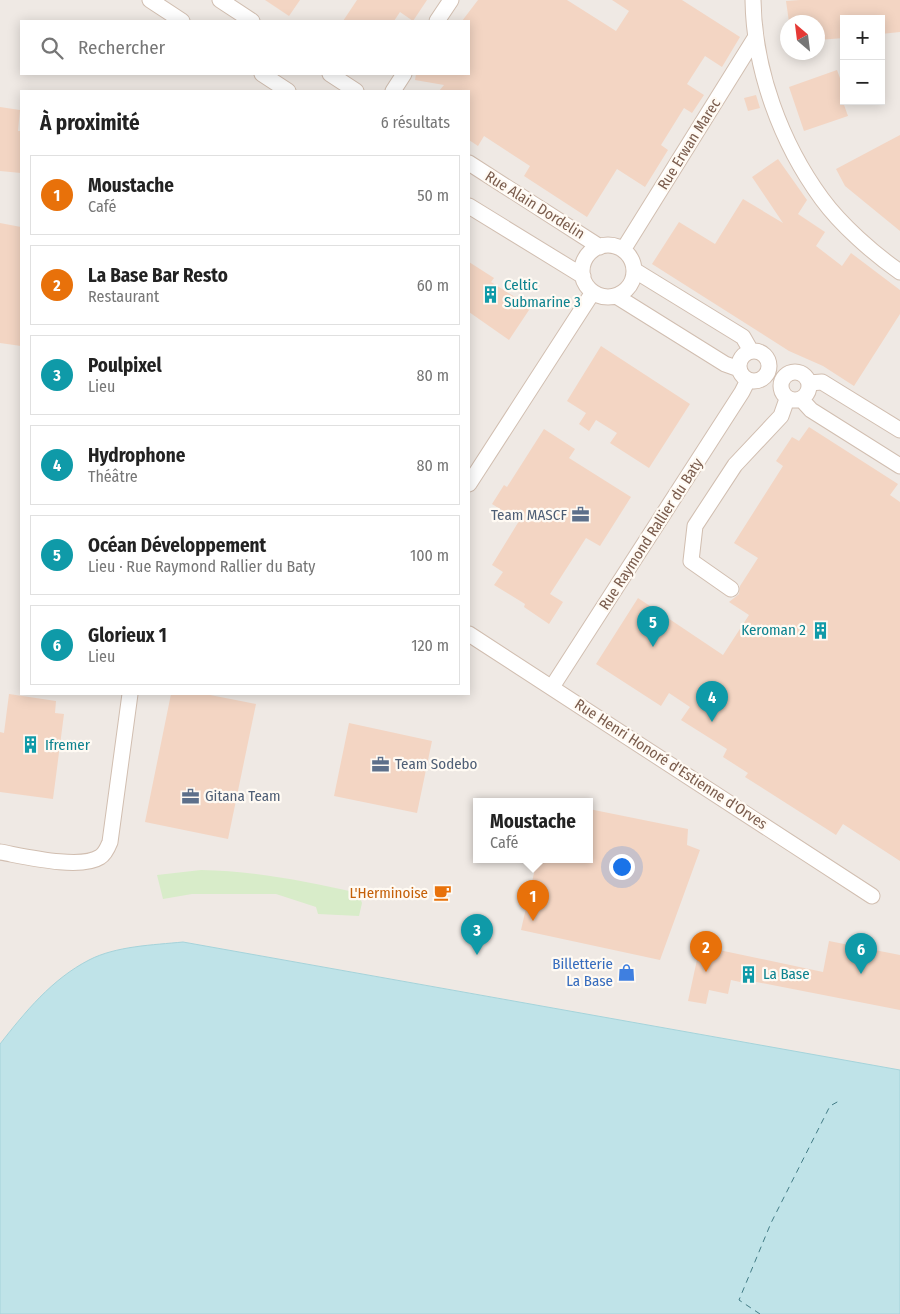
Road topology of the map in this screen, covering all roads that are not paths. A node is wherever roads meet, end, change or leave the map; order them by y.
1 (150, 0) edge
2 (220, 0) edge
3 (451, 0) edge
4 (753, 0) edge
5 (180, 20) edge
6 (250, 20) edge
7 (438, 20) edge
8 (755, 38) junction
9 (264, 75) edge
10 (332, 75) edge
11 (403, 75) edge
12 (286, 90) edge
13 (354, 90) edge
14 (393, 90) edge
15 (470, 164) edge
16 (470, 207) edge
17 (600, 247) junction
18 (623, 250) junction
19 (634, 270) junction
20 (900, 272) edge
21 (583, 276) junction
22 (593, 292) junction
23 (616, 296) junction
24 (751, 351) junction
25 (769, 362) junction
26 (791, 372) junction
27 (749, 377) junction
28 (809, 383) junction
29 (790, 396) junction
30 (900, 430) edge
31 (900, 466) edge
32 (470, 482) edge
33 (731, 589) dead end
34 (470, 635) edge
35 (552, 687) junction
36 (130, 695) edge
37 (0, 852) edge
38 (872, 896) dead end

1 - 5 street
2 - 6 street
3 - 7 street
4 - 8 street
8 - 18 street, Rue Erwan Marec
8 - 20 street
9 - 12 street
10 - 13 street
11 - 14 street
15 - 17 street, Rue Alain Dordelin
16 - 21 street
17 - 18 street, Rue Alain Dordelin
17 - 21 street, Rue Alain Dordelin
18 - 19 street
19 - 23 street
19 - 24 street
21 - 22 street
22 - 23 street
22 - 32 street
23 - 27 street
24 - 25 street
24 - 27 street
25 - 26 street
25 - 27 street
26 - 28 street
26 - 29 street
27 - 29 street
27 - 35 street, Rue Raymond Rallier du Baty
28 - 29 street
28 - 30 street
29 - 31 street
29 - 33 street
34 - 35 street, Rue Henri Honoré d'Estienne d'Orves
35 - 38 street, Rue Henri Honoré d'Estienne d'Orves
36 - 37 street

